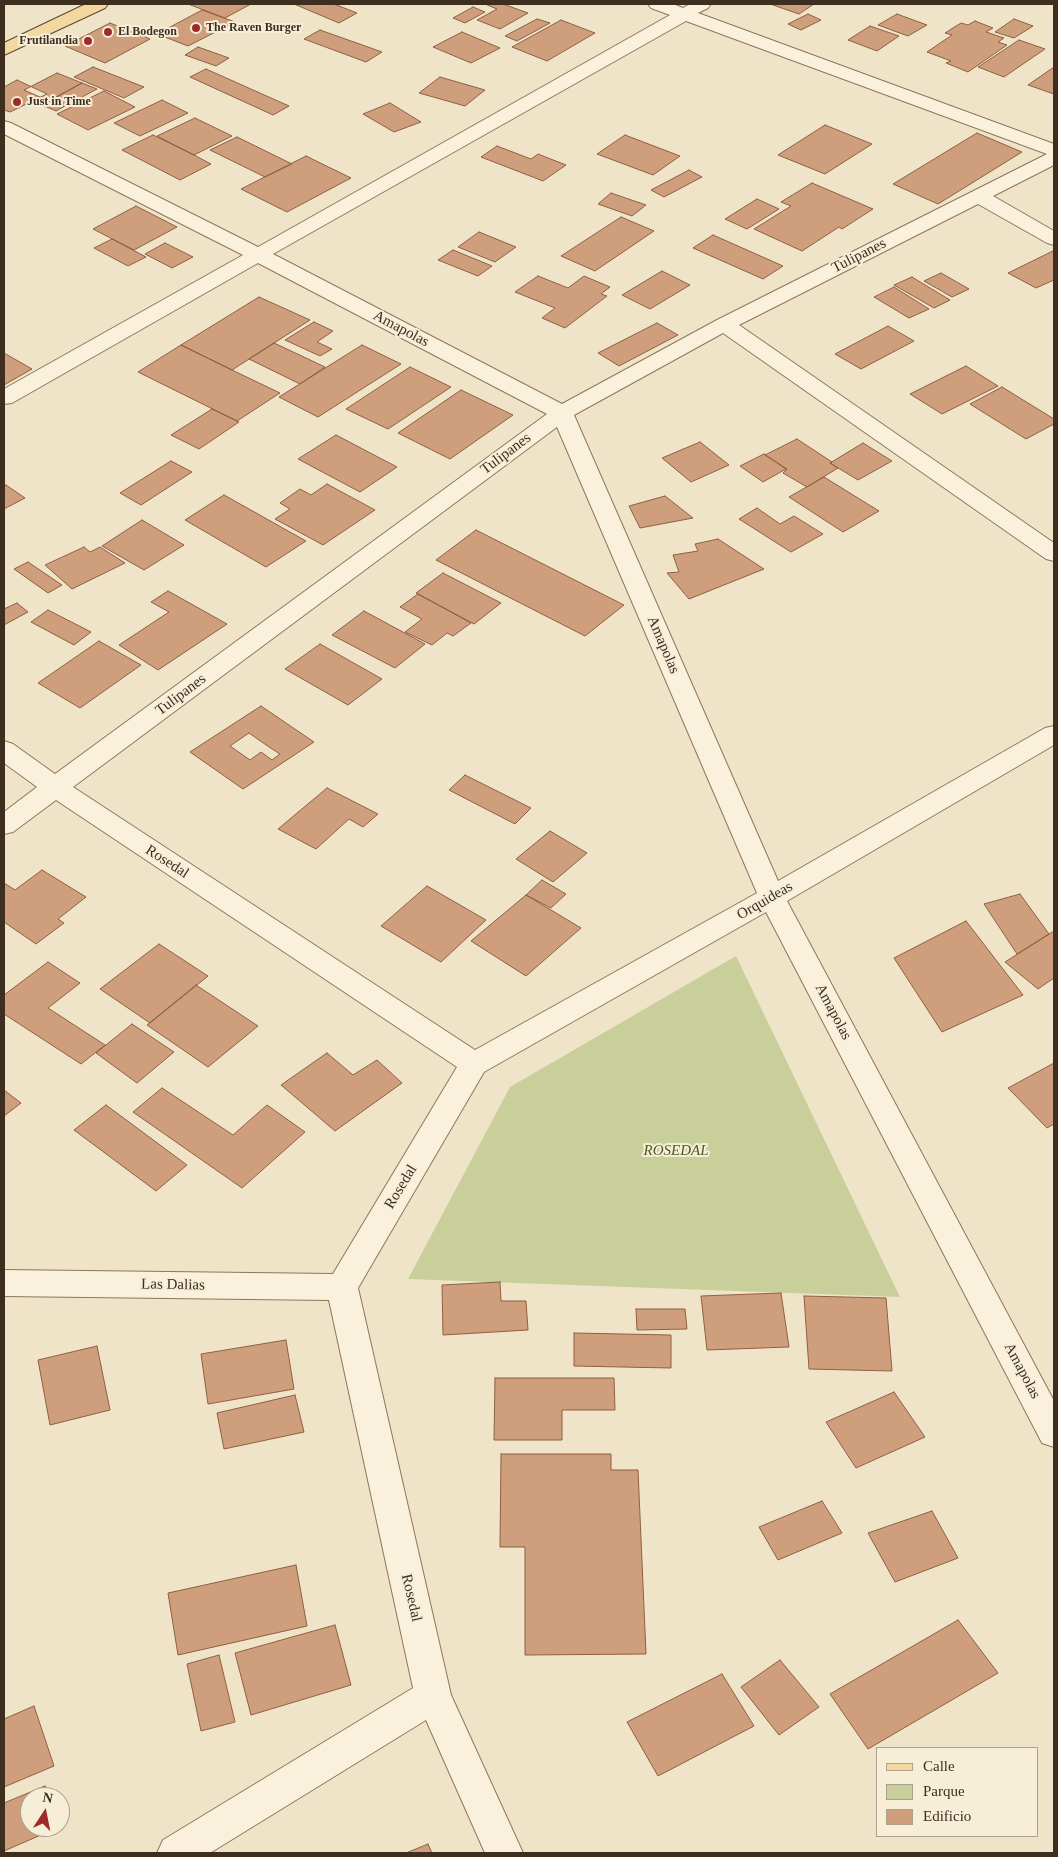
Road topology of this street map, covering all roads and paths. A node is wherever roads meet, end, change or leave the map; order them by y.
1 (99, 4) edge
2 (657, 4) edge
3 (694, 9) edge
4 (4, 50) edge
5 (4, 128) edge
6 (1054, 150) edge
7 (1054, 158) edge
8 (978, 196) junction
9 (1054, 239) edge
10 (257, 254) junction
11 (724, 324) junction
12 (4, 398) edge
13 (562, 413) junction
14 (1054, 554) edge
15 (1054, 734) edge
16 (4, 750) edge
17 (56, 788) junction
18 (4, 825) edge
19 (772, 897) junction
20 (474, 1064) junction
21 (4, 1283) edge
22 (342, 1287) junction
23 (1054, 1433) edge
24 (433, 1696) junction
25 (176, 1853) edge
26 (504, 1853) edge

1 - 4 main road
2 - 3 street
3 - 6 street
3 - 10 street
5 - 10 street, Amapolas
7 - 8 street, Tulipanes
8 - 9 street
8 - 11 street, Tulipanes
10 - 12 street
10 - 13 street, Amapolas
11 - 13 street, Tulipanes
11 - 14 street
13 - 17 street, Tulipanes
13 - 19 street, Amapolas
15 - 19 street, Orquideas
16 - 17 street, Rosedal
17 - 18 street, Tulipanes
17 - 20 street, Rosedal
19 - 20 street, Orquideas
19 - 23 street, Amapolas
20 - 22 street, Rosedal
21 - 22 street, Las Dalias
22 - 24 street, Rosedal
24 - 25 street
24 - 26 street, Rosedal

